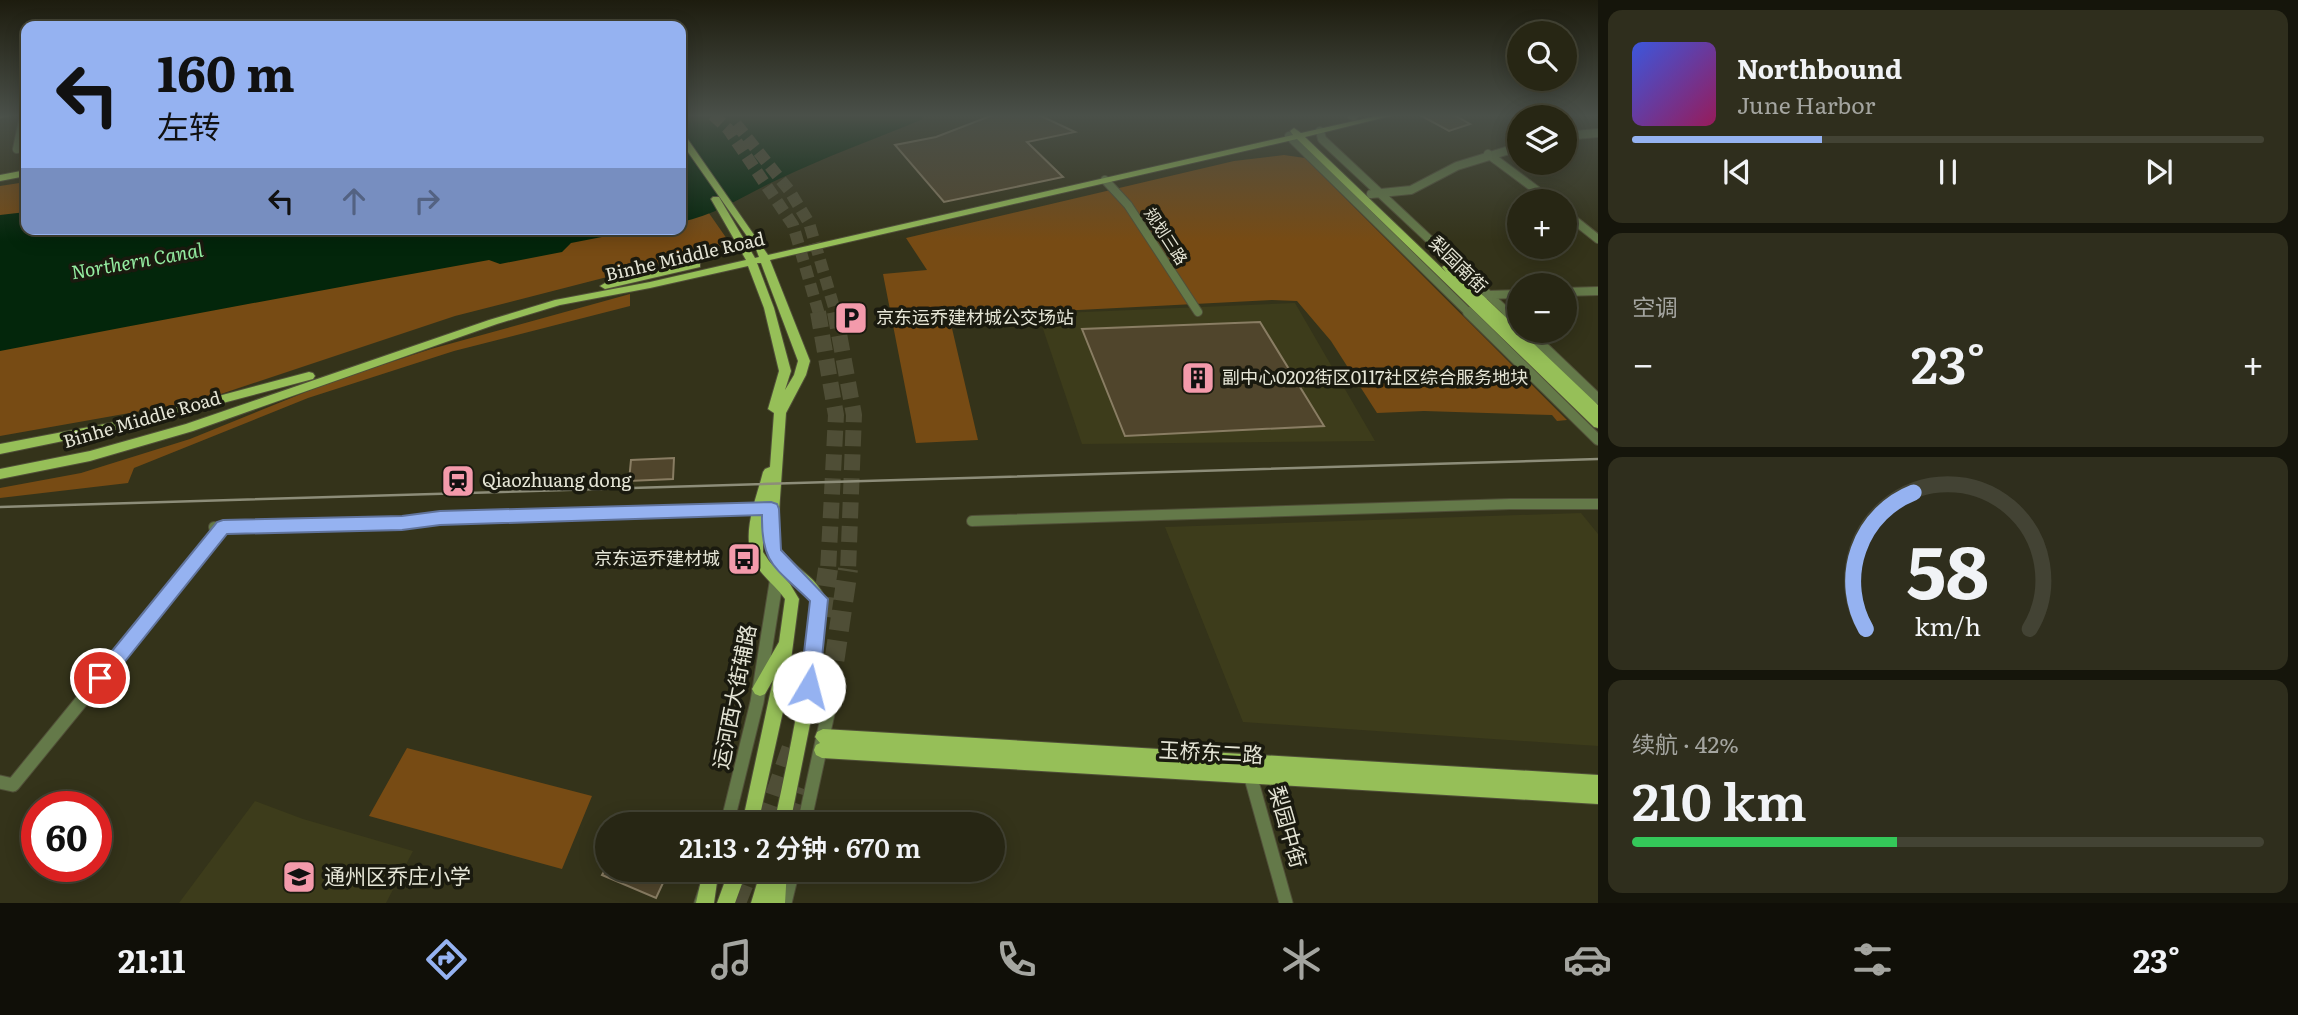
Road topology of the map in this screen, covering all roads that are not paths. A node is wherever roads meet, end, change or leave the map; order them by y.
1 (687, 157) edge
2 (695, 157) edge
3 (1188, 157) edge
4 (1197, 157) edge
5 (1322, 157) edge
6 (1326, 157) edge
7 (1330, 157) edge
8 (1340, 157) edge
9 (1477, 157) edge
10 (1492, 157) edge
11 (21, 172) edge
12 (0, 175) edge
13 (1105, 180) junction
14 (1535, 189) edge
15 (1376, 194) junction
16 (729, 210) junction
17 (1577, 222) edge
18 (1598, 239) edge
19 (756, 255) junction
20 (1598, 291) edge
21 (1577, 292) edge
22 (1507, 295) edge
23 (1478, 296) junction
24 (1198, 312) dead end
25 (1507, 315) edge
26 (1540, 343) edge
27 (1598, 399) edge
28 (1598, 412) edge
29 (1598, 424) edge
30 (1598, 440) edge
31 (0, 449) edge
32 (0, 474) edge
33 (1598, 504) edge
34 (765, 509) junction
35 (972, 521) dead end
36 (777, 577) junction
37 (787, 640) junction
38 (814, 652) junction
39 (760, 689) junction
40 (823, 744) junction
41 (1249, 770) junction
42 (0, 782) edge
43 (1598, 783) edge
44 (1598, 796) edge
45 (731, 812) edge
46 (753, 812) edge
47 (785, 812) edge
48 (807, 812) edge
49 (708, 882) edge
50 (734, 882) edge
51 (766, 882) edge
52 (777, 882) edge
53 (790, 882) edge
54 (703, 903) edge
55 (726, 903) edge
56 (760, 903) edge
57 (776, 903) edge
58 (785, 903) edge
59 (1286, 903) edge

1 - 16 main road
2 - 16 main road
3 - 19 main road, Binhe Middle Road
4 - 13 main road, Binhe Middle Road
5 - 30 street
6 - 23 main road, 梨园南街
7 - 15 main road, 梨园南街
8 - 15 street
9 - 15 street
10 - 14 street
11 - 12 main road
13 - 19 main road, Binhe Middle Road
13 - 24 street, 规划三路
15 - 23 main road, 梨园南街
16 - 19 main road
17 - 18 street
19 - 31 main road, Binhe Middle Road
19 - 32 main road, Binhe Middle Road
19 - 34 main road
19 - 34 main road
20 - 21 street
22 - 23 street
23 - 25 street
23 - 28 main road, 梨园南街
23 - 29 main road, 梨园南街
26 - 27 street
33 - 35 street
34 - 36 main road
34 - 38 main road
34 - 42 street
36 - 37 main road
36 - 39 street, 运河西大街辅路
37 - 39 main road
37 - 46 main road
38 - 40 street
38 - 47 main road
39 - 45 street, 运河西大街辅路
40 - 41 main road, 玉桥东二路
40 - 48 street
41 - 43 main road, 玉桥东二路
41 - 44 main road, 玉桥东二路
41 - 59 street, 梨园中街
49 - 54 main road
50 - 55 main road
51 - 56 main road
52 - 57 main road
53 - 58 street

